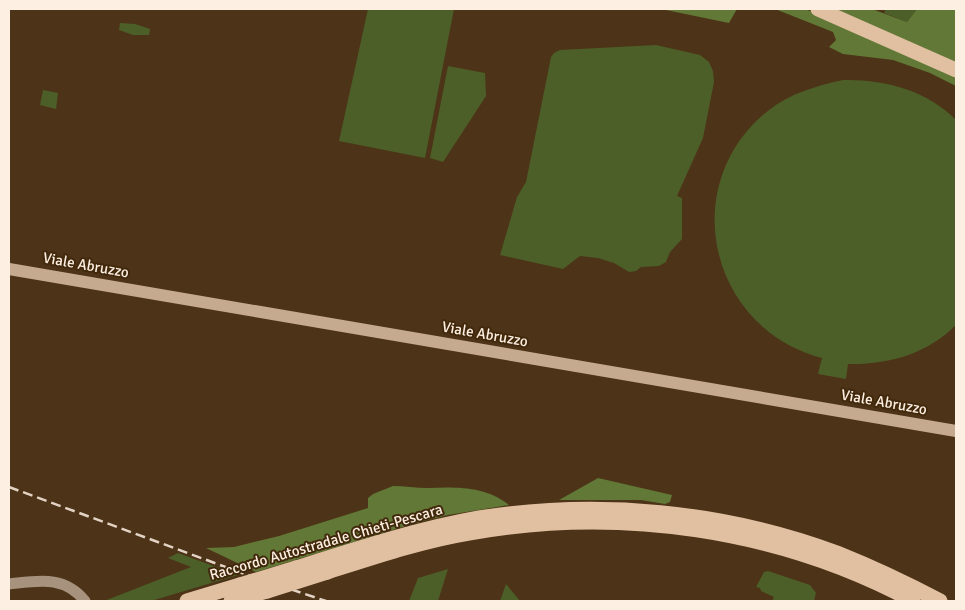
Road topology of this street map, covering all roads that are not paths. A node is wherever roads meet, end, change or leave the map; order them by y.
1 (818, 9) edge
2 (956, 70) edge
3 (9, 269) edge
4 (956, 432) edge
5 (498, 522) junction
6 (754, 535) junction
7 (795, 546) junction
8 (9, 584) edge
9 (248, 595) edge
10 (85, 601) edge
11 (187, 601) edge
12 (913, 601) edge
13 (940, 601) edge

1 - 2 highway
3 - 4 main road, Viale Abruzzo
5 - 6 highway, Raccordo Autostradale Chieti-Pescara
5 - 6 highway, Raccordo Autostradale Chieti-Pescara
5 - 9 highway, Raccordo Autostradale Chieti-Pescara, bridge
5 - 9 highway, Raccordo Autostradale Chieti-Pescara, bridge
6 - 7 highway, Raccordo Autostradale Chieti-Pescara
7 - 12 highway, Raccordo Autostradale Chieti-Pescara
7 - 13 highway, Raccordo Autostradale Chieti-Pescara
8 - 10 street
9 - 11 highway, Raccordo Autostradale Chieti-Pescara

